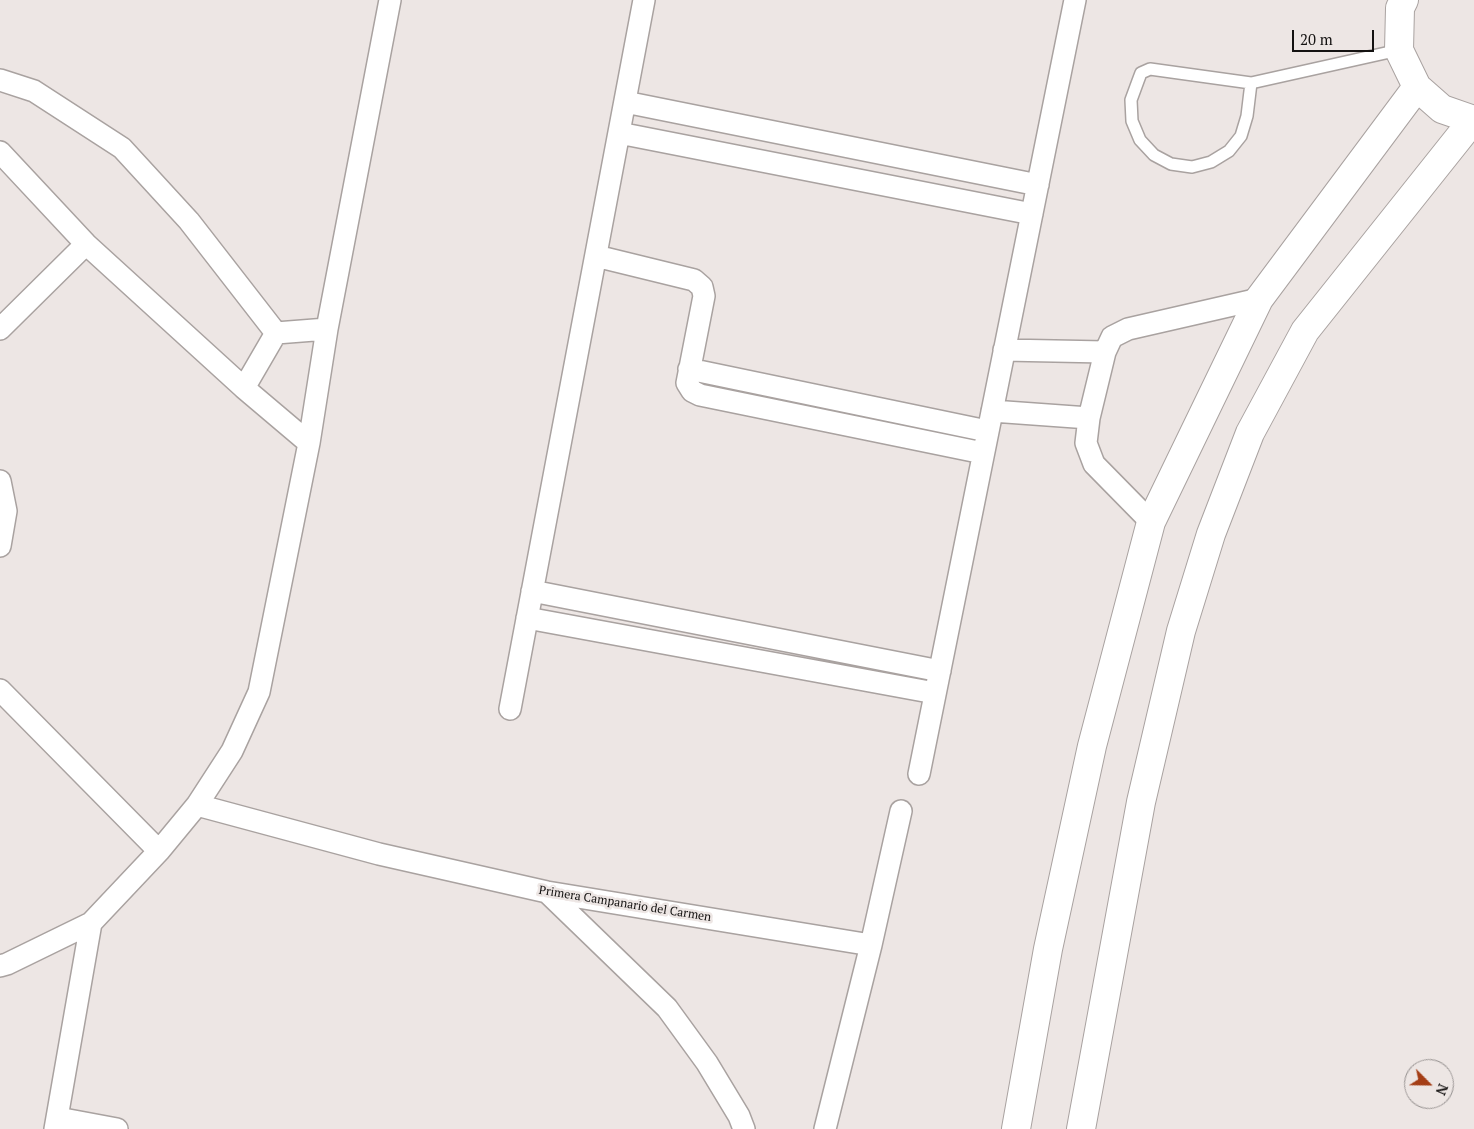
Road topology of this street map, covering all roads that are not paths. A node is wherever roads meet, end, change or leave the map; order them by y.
1 (390, 0) edge
2 (644, 0) edge
3 (1075, 0) edge
4 (1404, 0) edge
5 (1399, 50) junction
6 (0, 80) edge
7 (1251, 83) junction
8 (1417, 87) junction
9 (625, 102) junction
10 (1473, 120) edge
11 (619, 133) junction
12 (0, 152) edge
13 (1038, 185) junction
14 (1032, 214) junction
15 (86, 244) junction
16 (596, 256) junction
17 (1260, 299) junction
18 (327, 328) junction
19 (0, 329) edge
20 (276, 333) junction
21 (1004, 350) junction
22 (1105, 352) junction
23 (689, 369) junction
24 (244, 388) junction
25 (992, 411) junction
26 (1089, 418) junction
27 (987, 431) junction
28 (309, 443) junction
29 (983, 453) junction
30 (0, 481) edge
31 (1151, 522) junction
32 (0, 546) edge
33 (532, 591) junction
34 (527, 618) junction
35 (940, 671) junction
36 (0, 690) edge
37 (935, 693) junction
38 (510, 709) dead end
39 (919, 774) dead end
40 (197, 805) junction
41 (901, 811) dead end
42 (159, 851) junction
43 (547, 892) junction
44 (91, 923) junction
45 (871, 944) junction
46 (0, 966) edge
47 (57, 1123) edge
48 (117, 1129) edge
49 (744, 1129) edge
50 (825, 1129) edge
51 (1016, 1129) edge
52 (1080, 1129) edge

1 - 18 street
2 - 9 street
3 - 13 street
4 - 5 street
5 - 7 lane
5 - 8 street
6 - 20 street
7 - 7 lane
8 - 10 street
8 - 17 street
9 - 11 street
9 - 13 street
10 - 52 street
11 - 14 street
11 - 16 street
12 - 15 street
13 - 14 street
14 - 21 street
15 - 19 street
15 - 24 street
16 - 23 street
16 - 33 street
17 - 22 street
17 - 31 street
18 - 20 street
18 - 28 street
20 - 24 street
21 - 22 street
21 - 25 street
22 - 26 street
23 - 27 street
23 - 29 street
24 - 28 street
25 - 26 street
25 - 27 street
26 - 31 street
27 - 29 street
28 - 40 street
29 - 35 street
30 - 32 street
31 - 51 street
33 - 34 street
33 - 35 street
34 - 37 street
34 - 38 street
35 - 37 street
36 - 42 street
37 - 39 street
40 - 42 street
40 - 43 street, Primera Campanario del Carmen
41 - 45 street
42 - 44 street
43 - 45 street, Primera Campanario del Carmen
43 - 49 street
44 - 46 street
44 - 47 street
45 - 50 street
47 - 48 street

